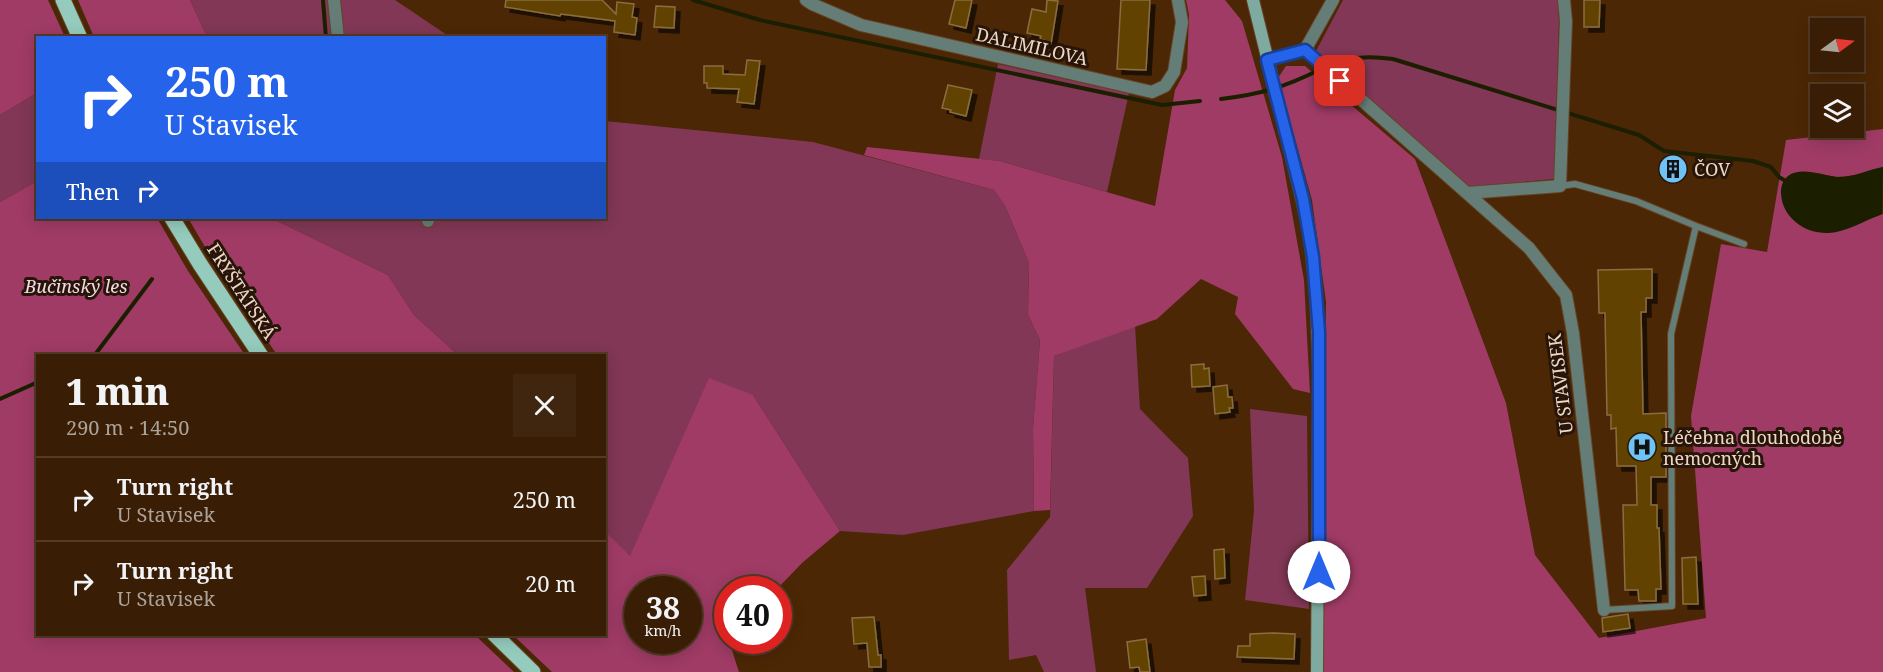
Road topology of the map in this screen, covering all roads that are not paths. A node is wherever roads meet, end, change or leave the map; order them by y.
1 (63, 0) edge
2 (334, 0) edge
3 (806, 0) edge
4 (1178, 0) edge
5 (1253, 0) edge
6 (1333, 0) edge
7 (1564, 0) edge
8 (79, 36) edge
9 (338, 36) edge
10 (1305, 50) junction
11 (1267, 60) junction
12 (1560, 186) junction
13 (1467, 193) junction
14 (173, 219) edge
15 (1696, 226) junction
16 (1744, 244) dead end
17 (260, 354) edge
18 (1604, 610) joint
19 (496, 636) edge
20 (532, 672) edge
21 (1317, 672) edge

1 - 8 main road
2 - 9 street
3 - 4 street, DALIMILOVA
5 - 11 street
6 - 10 street
7 - 12 street
10 - 11 street
10 - 13 street, U STAVISEK
11 - 21 street
12 - 13 street
12 - 15 lane
13 - 18 street, U STAVISEK
14 - 17 main road, FRYŠTÁTSKÁ
15 - 16 lane
15 - 18 lane
19 - 20 main road

